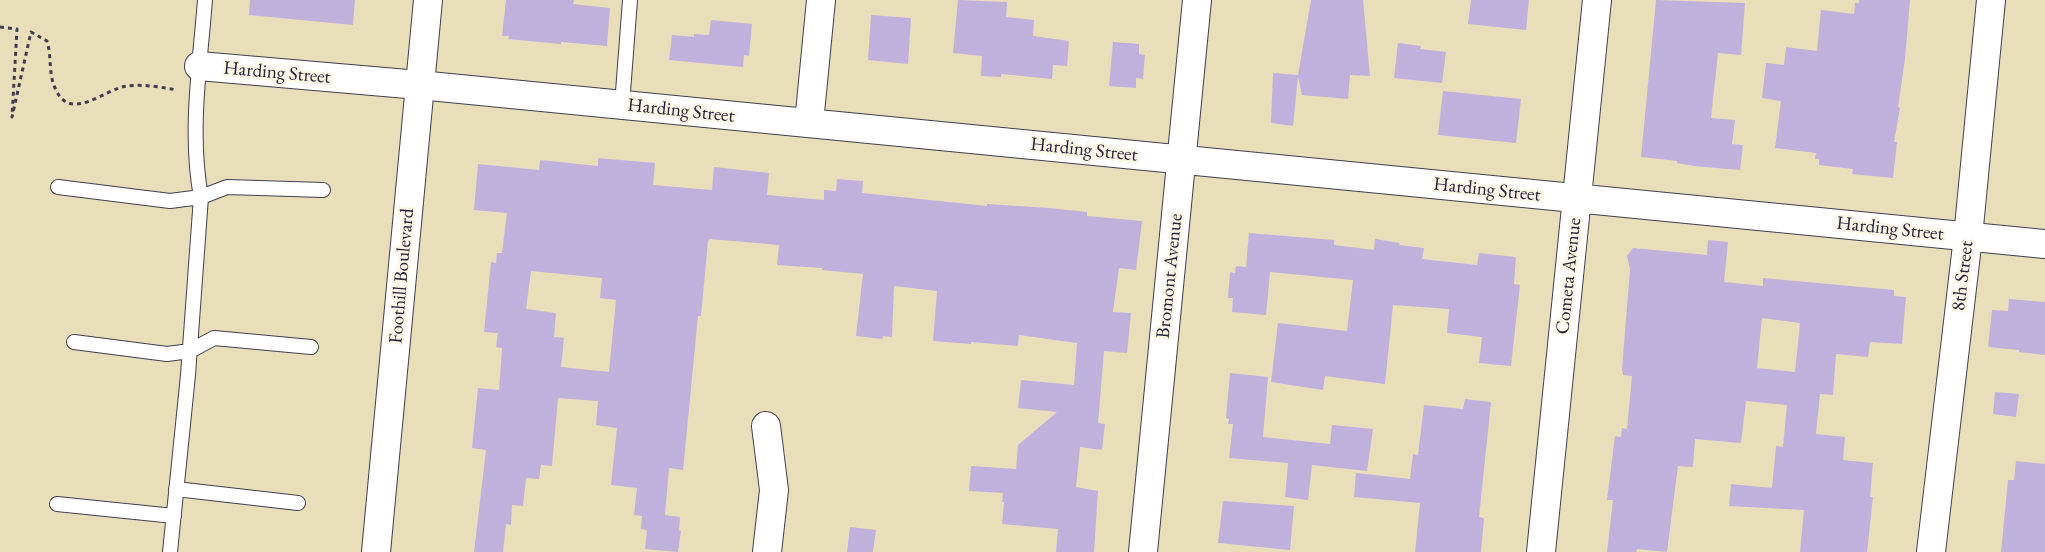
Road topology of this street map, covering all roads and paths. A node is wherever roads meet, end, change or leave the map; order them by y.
1 (205, 0) edge
2 (428, 0) edge
3 (630, 0) edge
4 (821, 0) edge
5 (1197, 0) edge
6 (1597, 0) edge
7 (1990, 0) edge
8 (0, 27) edge
9 (199, 66) junction
10 (420, 85) junction
11 (197, 93) junction
12 (622, 105) junction
13 (808, 123) junction
14 (1182, 160) junction
15 (58, 187) dead end
16 (323, 190) dead end
17 (201, 197) junction
18 (1577, 199) junction
19 (1968, 237) junction
20 (2045, 244) edge
21 (74, 342) dead end
22 (311, 347) dead end
23 (190, 351) junction
24 (766, 426) dead end
25 (176, 489) junction
26 (298, 503) dead end
27 (57, 504) dead end
28 (174, 516) junction
29 (170, 552) edge
30 (376, 552) edge
31 (767, 552) edge
32 (1143, 552) edge
33 (1541, 552) edge
34 (1931, 552) edge

1 - 9 lane
2 - 10 street, Foothill Boulevard
3 - 12 lane
4 - 13 street
5 - 14 street, Bromont Avenue
6 - 18 street, Cometa Avenue
7 - 19 street, 8th Street
8 - 11 path
9 - 10 street, Harding Street
9 - 11 lane
10 - 12 street, Harding Street
10 - 30 street, Foothill Boulevard
11 - 17 lane
12 - 13 street, Harding Street
13 - 14 street, Harding Street
14 - 18 street, Harding Street
14 - 32 street, Bromont Avenue
15 - 17 lane
16 - 17 lane
17 - 23 lane
18 - 19 street, Harding Street
18 - 33 street, Cometa Avenue
19 - 20 street, Harding Street
19 - 34 street, 8th Street
21 - 23 lane
22 - 23 lane
23 - 25 lane
24 - 31 street
25 - 26 lane
25 - 28 lane
27 - 28 lane
28 - 29 lane

